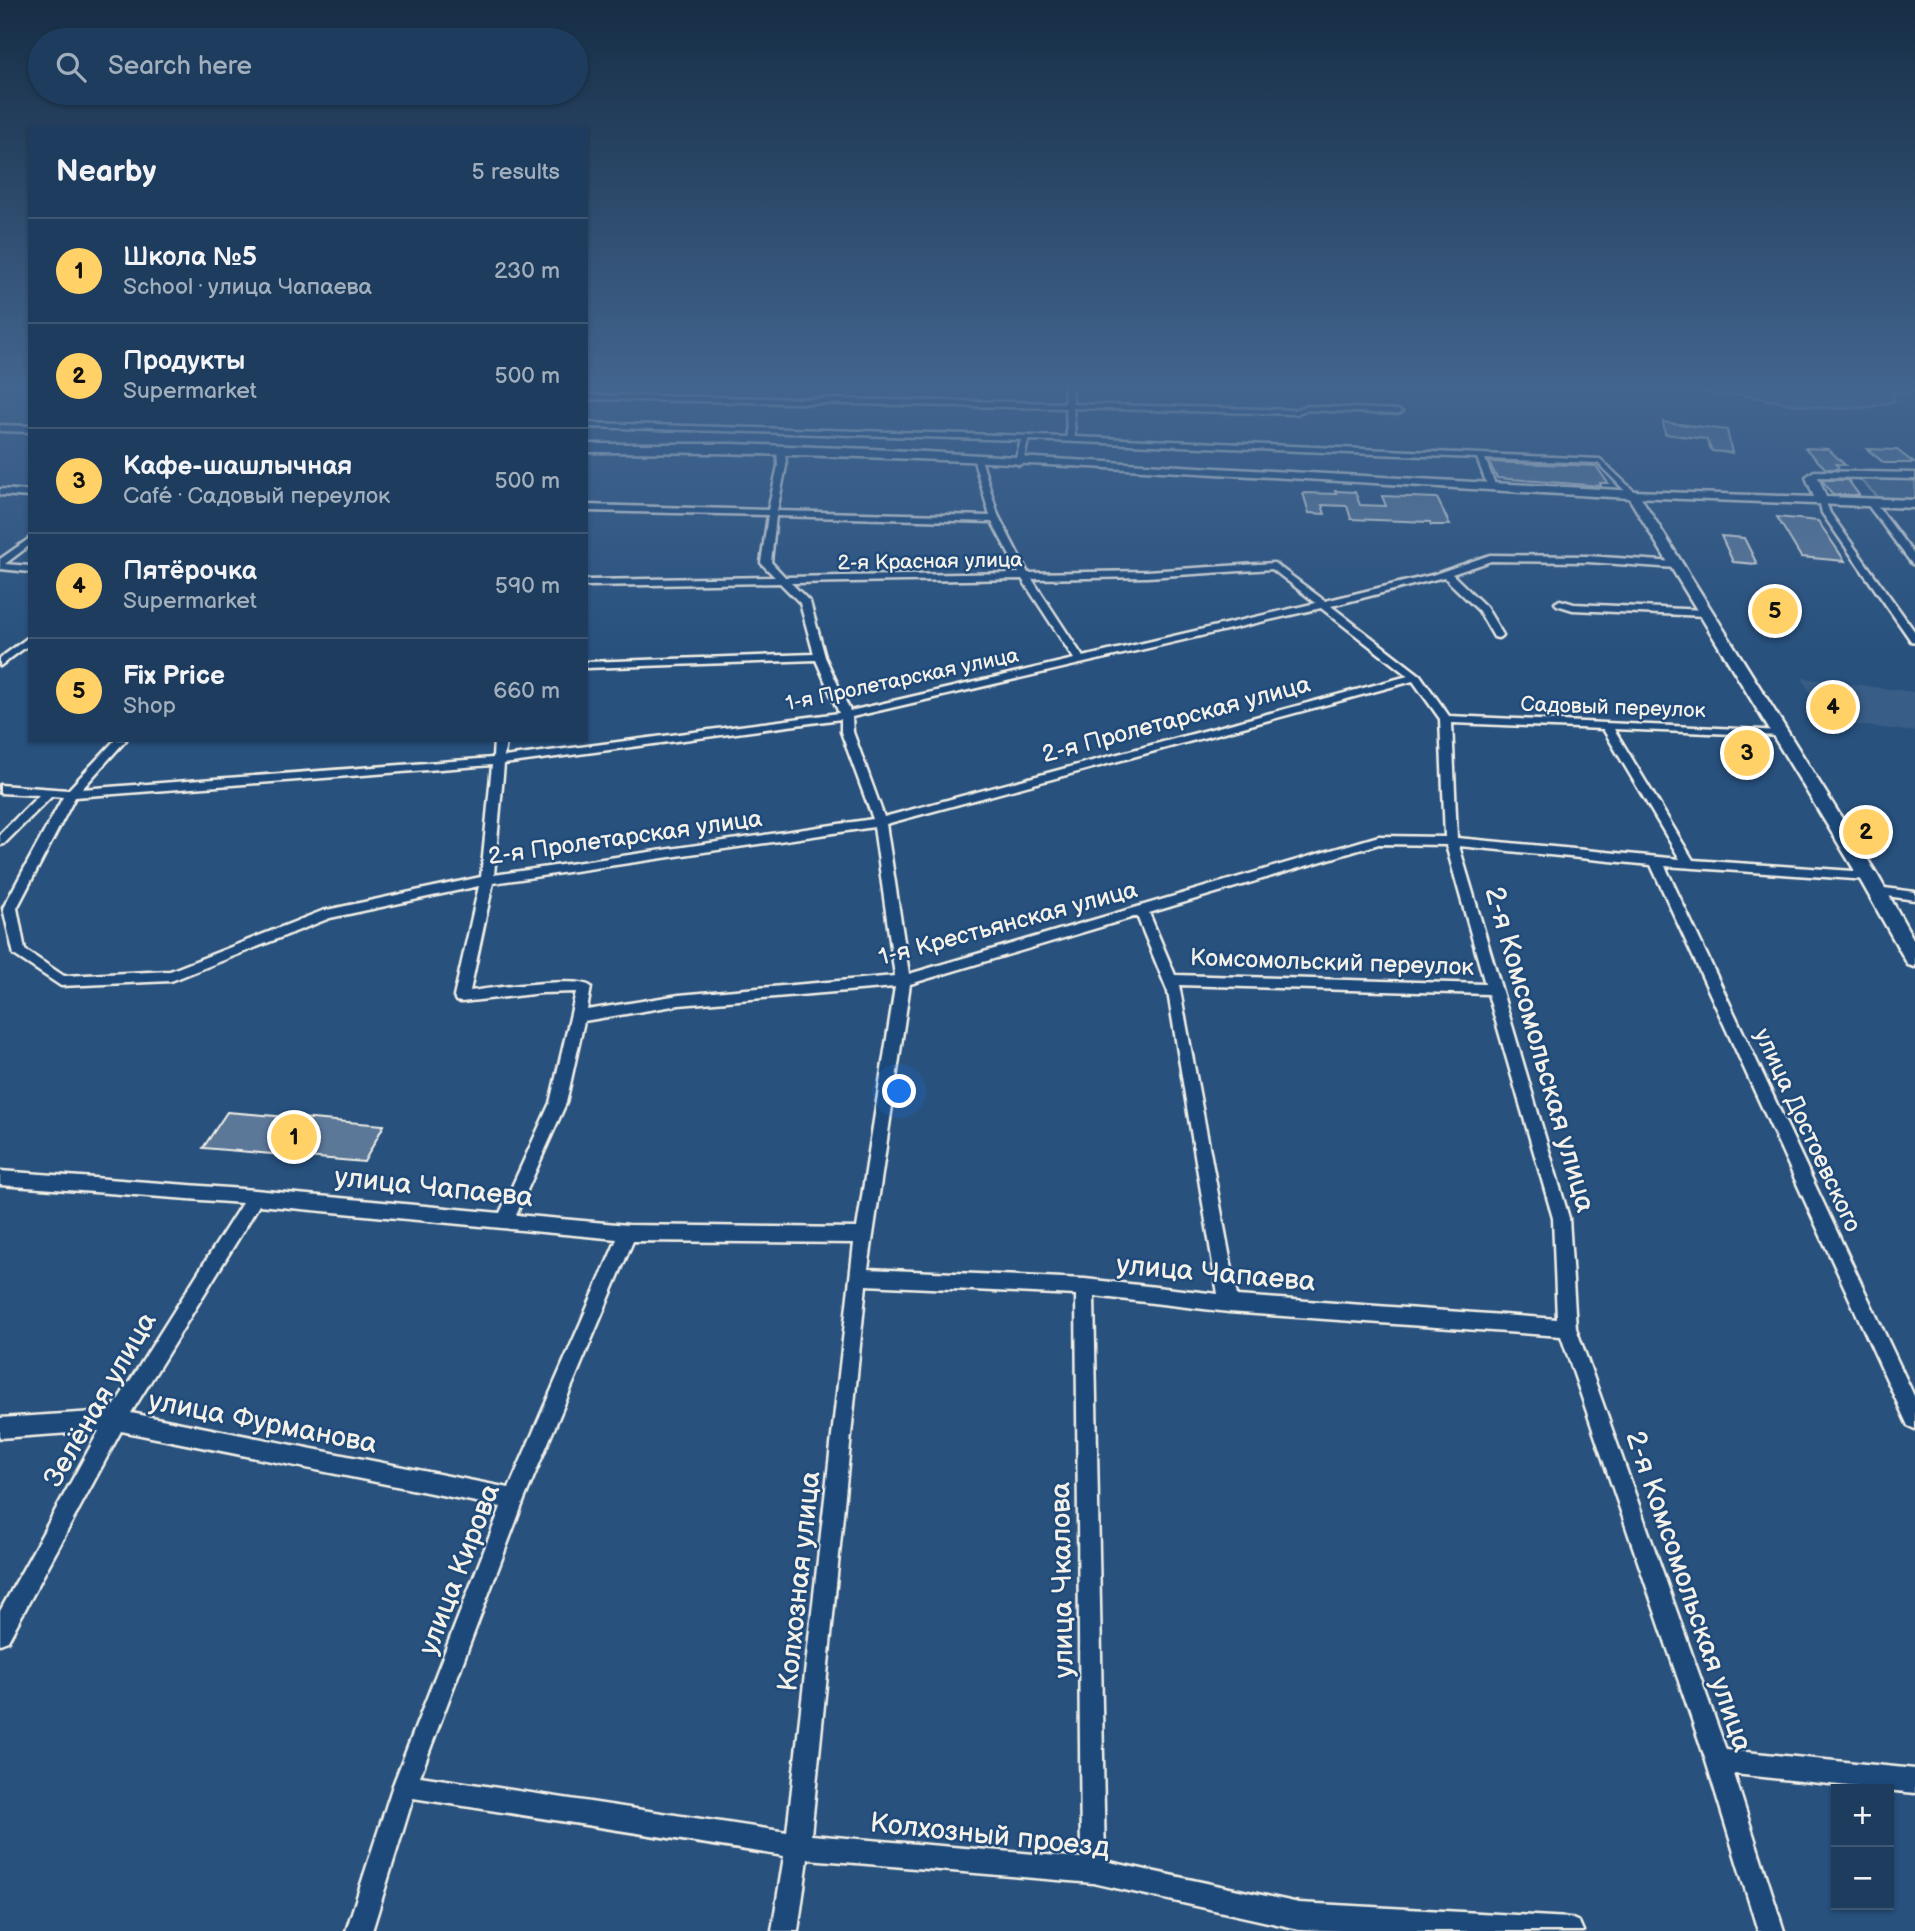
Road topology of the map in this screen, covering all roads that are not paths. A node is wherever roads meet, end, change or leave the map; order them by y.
1 (781, 474) edge
2 (980, 474) edge
3 (1237, 474) edge
4 (1487, 474) edge
5 (1613, 474) edge
6 (1814, 474) edge
7 (1820, 474) edge
8 (1915, 476) edge
9 (1492, 487) junction
10 (0, 492) edge
11 (28, 494) edge
12 (1633, 494) junction
13 (1822, 502) junction
14 (1870, 502) junction
15 (1915, 504) edge
16 (588, 508) edge
17 (772, 515) junction
18 (996, 519) junction
19 (28, 543) edge
20 (1915, 562) edge
21 (0, 565) edge
22 (1676, 565) junction
23 (28, 569) edge
24 (1445, 573) junction
25 (1026, 576) junction
26 (782, 581) junction
27 (588, 583) edge
28 (1560, 603) dead end
29 (1325, 604) junction
30 (1705, 614) junction
31 (1498, 635) dead end
32 (1915, 639) edge
33 (28, 641) edge
34 (820, 657) junction
35 (1081, 661) junction
36 (0, 663) edge
37 (588, 665) edge
38 (1416, 677) junction
39 (846, 715) junction
40 (1446, 719) junction
41 (1607, 727) junction
42 (1780, 733) junction
43 (119, 742) edge
44 (500, 742) edge
45 (499, 761) junction
46 (0, 789) edge
47 (50, 791) junction
48 (71, 794) junction
49 (880, 822) junction
50 (0, 841) edge
51 (1451, 842) junction
52 (1656, 861) junction
53 (1689, 864) junction
54 (1868, 876) junction
55 (487, 880) junction
56 (1877, 891) junction
57 (1915, 896) edge
58 (1142, 911) junction
59 (1915, 960) edge
60 (1170, 980) junction
61 (903, 981) junction
62 (1494, 989) junction
63 (578, 1017) junction
64 (0, 1178) edge
65 (255, 1197) junction
66 (505, 1221) junction
67 (628, 1233) junction
68 (864, 1236) junction
69 (858, 1277) junction
70 (1085, 1287) junction
71 (1229, 1304) junction
72 (1567, 1328) junction
73 (1915, 1419) edge
74 (116, 1420) junction
75 (0, 1428) edge
76 (514, 1499) junction
77 (0, 1633) edge
78 (1718, 1761) junction
79 (1915, 1781) edge
80 (405, 1785) junction
81 (799, 1846) junction
82 (1093, 1871) junction
83 (1299, 1924) edge
84 (359, 1931) edge
85 (785, 1931) edge
86 (1570, 1931) edge
87 (1771, 1931) edge

1 - 17 street, Колхозная улица
2 - 18 street
3 - 9 main road
4 - 9 street
5 - 12 street
6 - 13 street
7 - 8 street
9 - 12 main road
10 - 11 street
12 - 13 street
12 - 22 main road
13 - 14 street
13 - 32 street
14 - 15 street
14 - 20 street
16 - 17 street
17 - 18 street
17 - 26 street, Колхозная улица
18 - 25 street
19 - 21 street
21 - 23 street
22 - 24 street, 1-я Пролетарская улица
22 - 30 main road
24 - 29 street, 1-я Пролетарская улица
24 - 31 street
25 - 26 street, 2-я Красная улица
25 - 29 street, 2-я Красная улица
25 - 35 street
26 - 27 street, 2-я Красная улица
26 - 34 street, Колхозная улица
28 - 30 street
29 - 35 street, 1-я Пролетарская улица
29 - 38 street
30 - 42 main road
33 - 36 street
34 - 37 street
34 - 39 street, Колхозная улица
35 - 39 street, 1-я Пролетарская улица
38 - 40 street
38 - 49 street, 2-я Пролетарская улица
39 - 45 street, 1-я Пролетарская улица
39 - 49 street, Колхозная улица
40 - 41 street, Садовый переулок
40 - 51 street, 2-я Комсомольская улица
41 - 42 street, Садовый переулок
41 - 53 street
42 - 54 main road
43 - 48 street, 2-я Пролетарская улица
44 - 45 street
45 - 48 street, 1-я Пролетарская улица
45 - 55 street
46 - 47 street, 1-я Пролетарская улица
47 - 48 street, 1-я Пролетарская улица
47 - 50 street
48 - 55 street, 2-я Пролетарская улица
49 - 55 street, 2-я Пролетарская улица
49 - 61 street, Колхозная улица
51 - 52 street, 1-я Крестьянская улица
51 - 58 street, 1-я Крестьянская улица
51 - 62 street, 2-я Комсомольская улица
52 - 53 street, 1-я Крестьянская улица
52 - 73 street, улица Достоевского
53 - 54 street, 1-я Крестьянская улица
54 - 56 main road
55 - 63 street
56 - 57 street
56 - 59 main road
58 - 60 street
58 - 61 street, 1-я Крестьянская улица
60 - 62 street, Комсомольский переулок
60 - 71 street
61 - 63 street, 1-я Крестьянская улица
61 - 68 street, Колхозная улица
62 - 72 street, 2-я Комсомольская улица
63 - 66 street
64 - 65 street, улица Чапаева
65 - 66 street, улица Чапаева
65 - 74 street, Зелёная улица
66 - 67 street, улица Чапаева
67 - 68 street, улица Чапаева
67 - 76 street, улица Кирова
68 - 69 street, Колхозная улица
69 - 70 street, улица Чапаева
69 - 81 street, Колхозная улица
70 - 71 street, улица Чапаева
70 - 82 street, улица Чкалова
71 - 72 street, улица Чапаева
72 - 78 street, 2-я Комсомольская улица
74 - 75 street, улица Фурманова
74 - 76 street, улица Фурманова
74 - 77 street, Зелёная улица
76 - 80 street, улица Кирова
78 - 79 street
78 - 87 street, 2-я Комсомольская улица
80 - 81 street, Колхозный проезд
80 - 84 street, улица Кирова
81 - 82 street, Колхозный проезд
81 - 85 street, Колхозная улица
82 - 83 street, Колхозный проезд
83 - 86 street, Колхозный проезд

